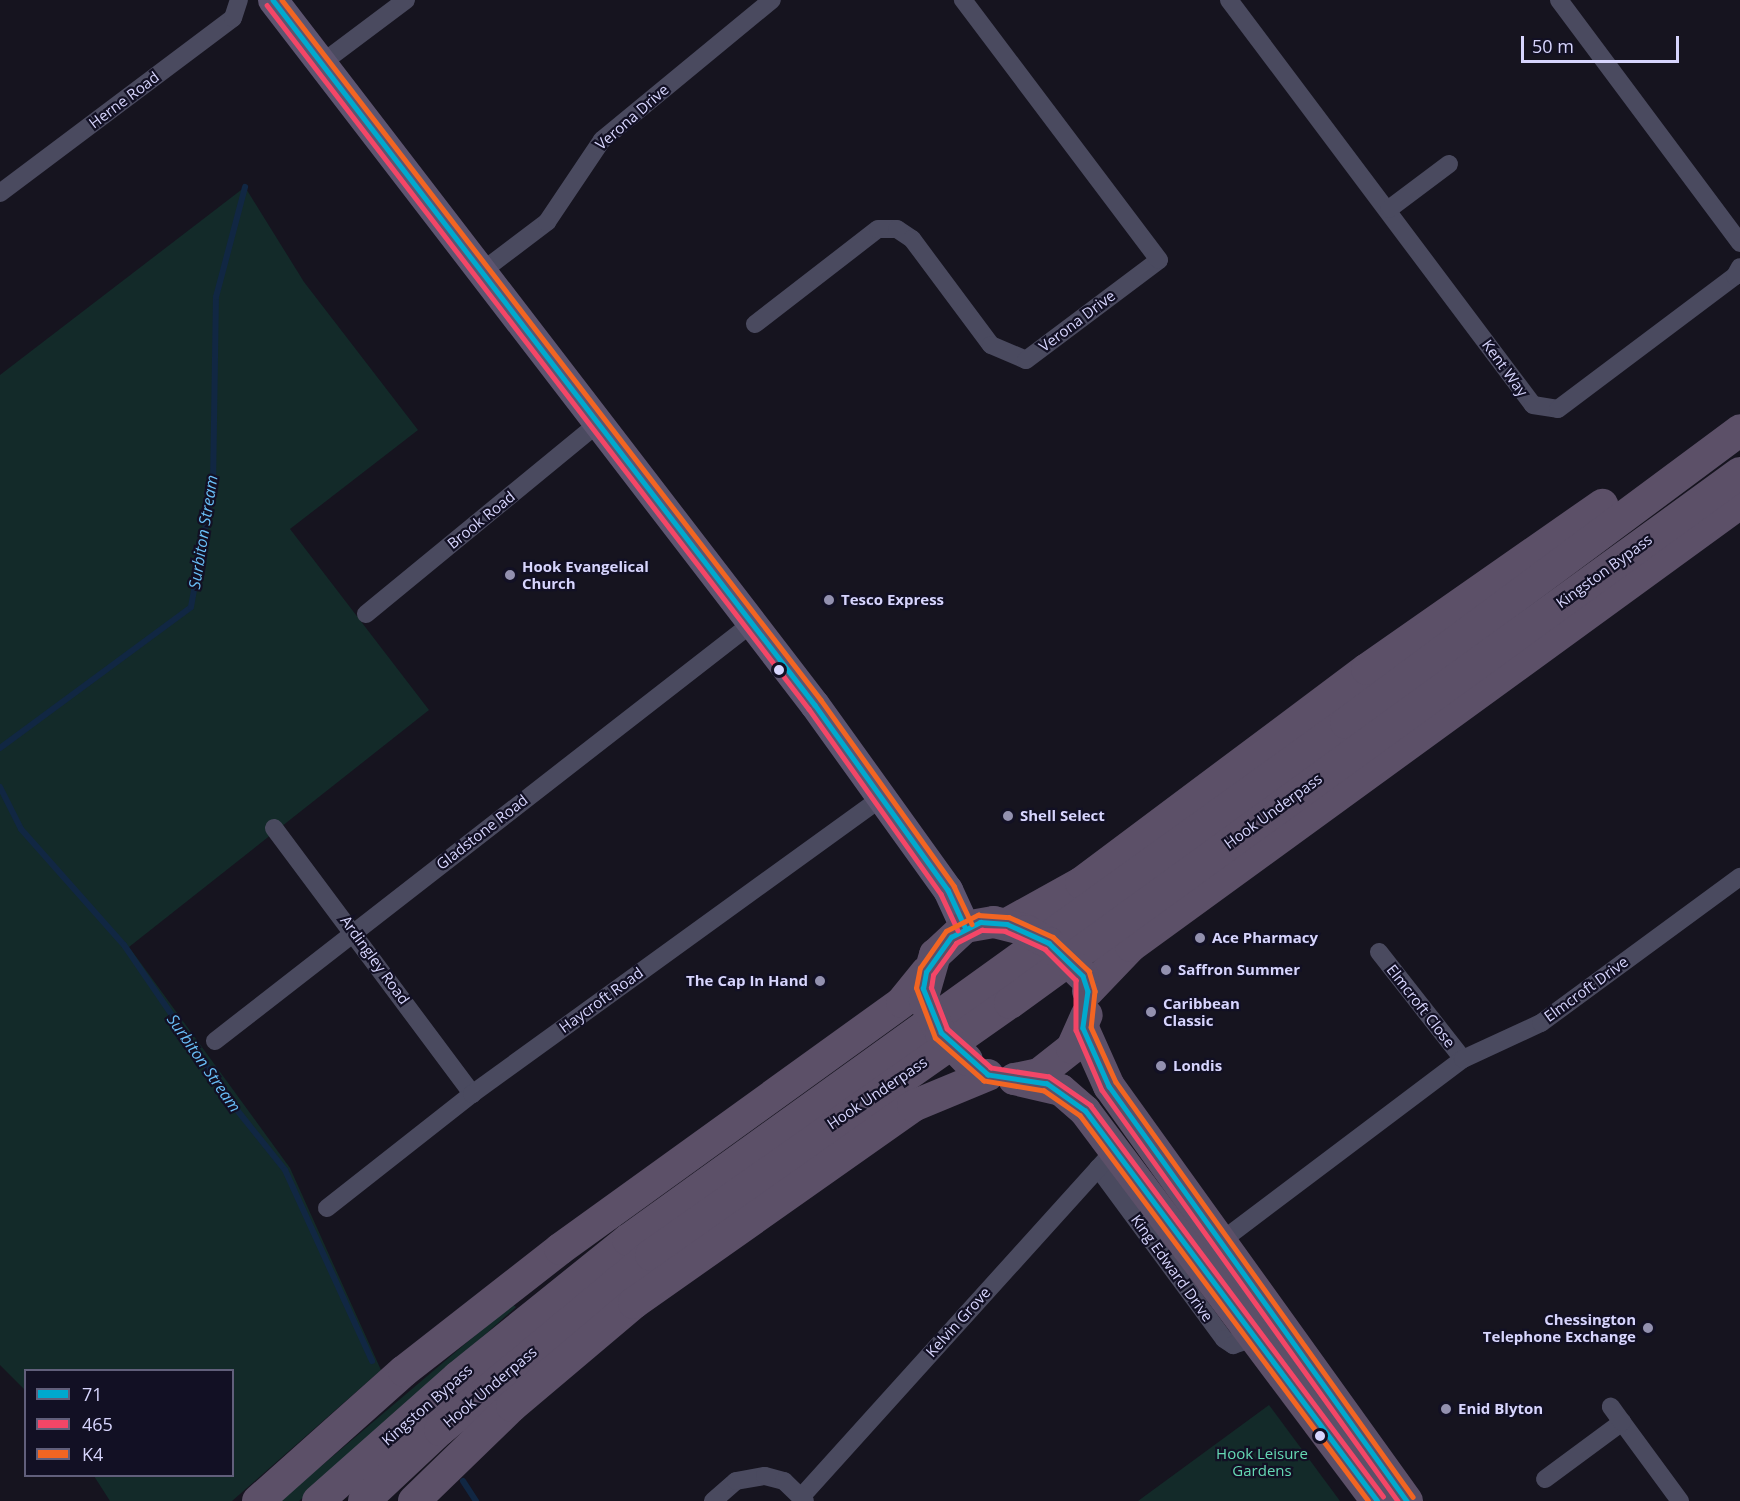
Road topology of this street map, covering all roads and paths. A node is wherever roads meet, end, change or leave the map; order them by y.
1 (239, 0) edge
2 (273, 0) edge
3 (406, 0) edge
4 (772, 0) edge
5 (963, 0) edge
6 (1229, 0) edge
7 (1559, 0) edge
8 (322, 63) junction
9 (1449, 164) dead end
10 (0, 193) edge
11 (1389, 209) junction
12 (1740, 243) edge
13 (1740, 267) edge
14 (481, 272) junction
15 (755, 324) dead end
16 (1740, 415) edge
17 (596, 425) junction
18 (1740, 430) edge
19 (1740, 473) edge
20 (1740, 502) edge
21 (1740, 509) edge
22 (1680, 551) junction
23 (366, 614) dead end
24 (751, 624) junction
25 (1469, 669) joint
26 (881, 798) junction
27 (274, 828) dead end
28 (1740, 877) edge
29 (965, 927) junction
30 (1017, 927) junction
31 (355, 932) junction
32 (1379, 952) dead end
33 (1086, 983) junction
34 (925, 987) junction
35 (1083, 1028) junction
36 (214, 1041) dead end
37 (1463, 1059) junction
38 (990, 1072) junction
39 (472, 1094) junction
40 (1106, 1158) junction
41 (327, 1208) dead end
42 (1224, 1239) junction
43 (538, 1312) joint
44 (1257, 1337) junction
45 (1545, 1479) dead end
46 (804, 1498) edge
47 (258, 1501) edge
48 (318, 1501) edge
49 (364, 1501) edge
50 (414, 1501) edge
51 (713, 1501) edge
52 (1377, 1501) edge
53 (1407, 1501) edge
54 (1680, 1501) edge

1 - 10 street, Herne Road
2 - 8 main road
3 - 8 street
4 - 14 street, Verona Drive
5 - 15 street, Verona Drive
6 - 11 street, Kent Way
7 - 12 street
8 - 14 main road
9 - 11 street
11 - 13 street, Kent Way
14 - 17 main road
16 - 30 highway
17 - 23 street, Brook Road
17 - 24 main road
18 - 43 highway, Hook Underpass
19 - 25 highway, Kingston Bypass
20 - 22 highway
21 - 22 street
22 - 33 highway
24 - 26 main road
24 - 31 street, Gladstone Road
25 - 49 highway, Hook Underpass
26 - 29 main road
26 - 39 street, Haycroft Road
27 - 31 street, Ardingley Road
28 - 37 street, Elmcroft Drive
29 - 30 highway
29 - 34 highway
30 - 33 highway, bridge
31 - 36 street, Gladstone Road
31 - 39 street, Ardingley Road
32 - 37 street, Elmcroft Close
33 - 35 highway
34 - 38 highway, bridge
34 - 47 highway
35 - 38 highway
35 - 42 highway
37 - 42 street, Elmcroft Drive
38 - 40 highway
38 - 50 highway
39 - 41 street, Haycroft Road
40 - 44 highway
40 - 44 street, King Edward Drive
40 - 46 street, Kelvin Grove
42 - 53 highway
43 - 48 highway, Kingston Bypass
44 - 52 highway
45 - 54 street
46 - 51 street, Kelvin Grove

